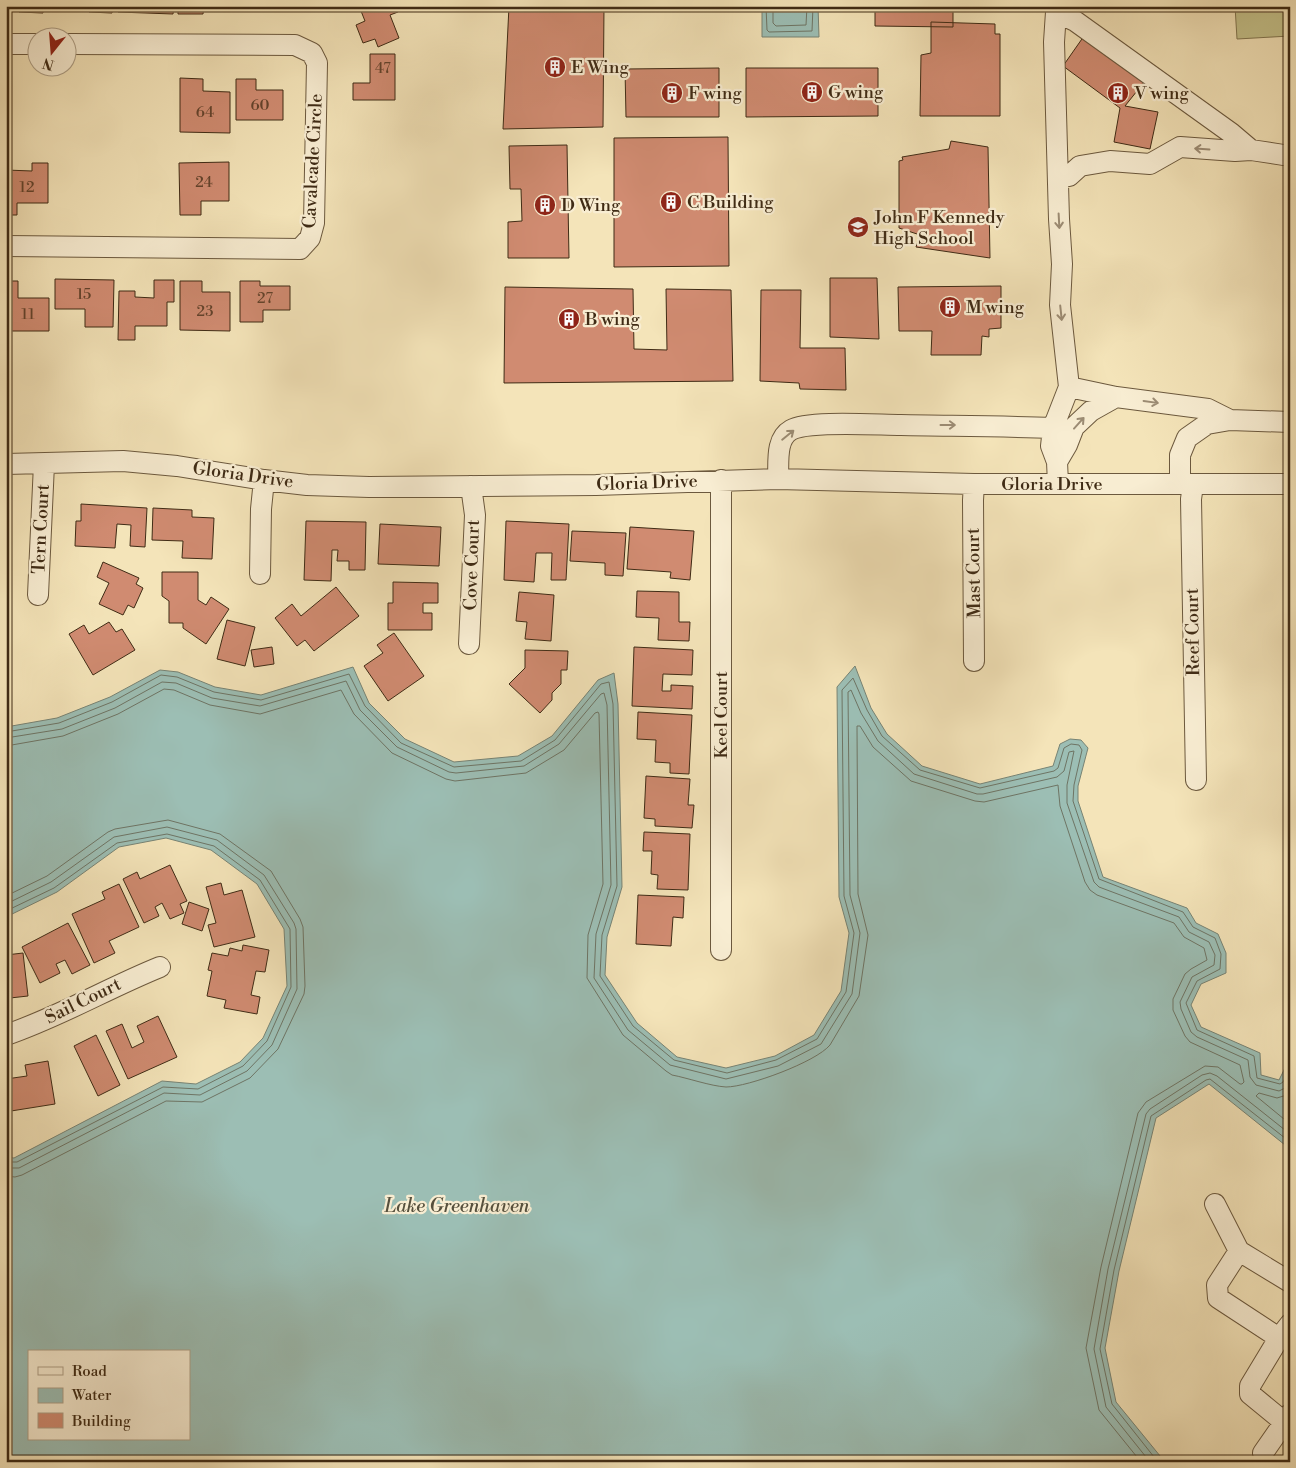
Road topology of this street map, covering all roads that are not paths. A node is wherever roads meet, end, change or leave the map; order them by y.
1 (1056, 9) edge
2 (6, 44) edge
3 (28, 44) edge
4 (78, 44) edge
5 (1250, 150) junction
6 (1290, 156) edge
7 (1058, 178) junction
8 (6, 246) edge
9 (1069, 387) junction
10 (1116, 397) junction
11 (1230, 420) junction
12 (1290, 422) edge
13 (1053, 428) junction
14 (1057, 462) junction
15 (6, 464) edge
16 (44, 464) junction
17 (778, 479) junction
18 (264, 480) junction
19 (721, 480) junction
20 (1058, 483) junction
21 (974, 484) junction
22 (1186, 484) junction
23 (1290, 484) edge
24 (471, 486) junction
25 (260, 574) dead end
26 (38, 595) dead end
27 (469, 644) dead end
28 (974, 662) dead end
29 (1196, 780) dead end
30 (721, 950) dead end
31 (160, 967) dead end
32 (6, 1035) edge
33 (1215, 1204) dead end
34 (1239, 1250) junction
35 (1290, 1282) edge
36 (1284, 1331) edge
37 (1287, 1418) edge
38 (1264, 1453) dead end

1 - 5 street
1 - 7 street
2 - 3 street
4 - 8 street, Cavalcade Circle
5 - 6 street
5 -> 7 street
7 -> 9 street
9 - 10 street
9 - 13 street
10 -> 11 street
14 -> 10 street
11 - 12 street
11 - 22 street, Reef Court
13 - 14 street
17 -> 13 street
14 - 20 street
15 - 16 street, Gloria Drive
16 - 18 street, Gloria Drive
16 - 26 street, Tern Court
17 - 19 street, Gloria Drive
17 - 21 street, Gloria Drive
18 - 24 street, Gloria Drive
18 - 25 street
19 - 24 street, Gloria Drive
19 - 30 street, Keel Court
20 - 21 street, Gloria Drive
20 - 22 street, Gloria Drive
21 - 28 street, Mast Court
22 - 23 street, Gloria Drive
22 - 29 street, Reef Court
24 - 27 street, Cove Court
31 - 32 street, Sail Court
33 - 34 street
34 - 35 street
34 - 36 street
36 - 37 street
37 - 38 street

